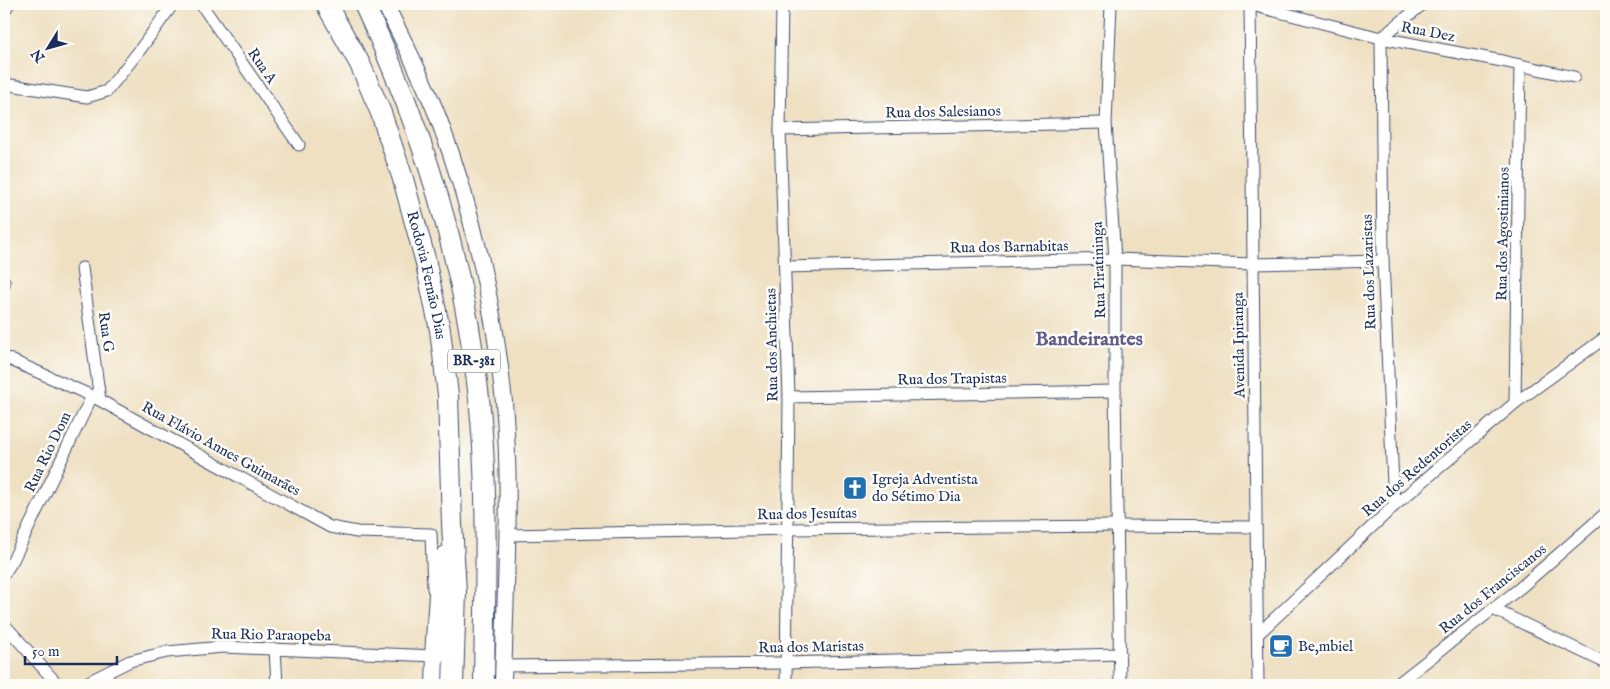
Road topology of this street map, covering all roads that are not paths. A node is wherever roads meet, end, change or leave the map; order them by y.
1 (9, 4) edge
2 (173, 4) edge
3 (201, 4) edge
4 (315, 4) edge
5 (326, 4) edge
6 (364, 4) edge
7 (384, 4) edge
8 (782, 4) edge
9 (1111, 4) edge
10 (1249, 4) edge
11 (1423, 4) edge
12 (4, 11) edge
13 (1381, 38) junction
14 (360, 64) junction
15 (1520, 65) junction
16 (1574, 77) dead end
17 (4, 84) edge
18 (1106, 123) junction
19 (780, 130) junction
20 (299, 145) dead end
21 (1115, 260) junction
22 (1383, 261) junction
23 (1253, 264) junction
24 (82, 268) dead end
25 (785, 268) junction
26 (1606, 337) edge
27 (4, 357) edge
28 (1115, 391) junction
29 (789, 397) junction
30 (96, 398) junction
31 (1515, 403) junction
32 (1394, 506) junction
33 (1606, 512) edge
34 (452, 524) junction
35 (1118, 526) junction
36 (1256, 527) junction
37 (788, 529) junction
38 (508, 535) junction
39 (4, 574) edge
40 (1493, 609) junction
41 (4, 624) edge
42 (1258, 634) junction
43 (275, 649) junction
44 (1120, 654) junction
45 (435, 656) junction
46 (785, 663) junction
47 (1606, 663) edge
48 (503, 666) junction
49 (58, 685) edge
50 (82, 685) edge
51 (276, 685) edge
52 (434, 685) edge
53 (453, 685) edge
54 (484, 685) edge
55 (503, 685) edge
56 (786, 685) edge
57 (1120, 685) edge
58 (1258, 685) edge
59 (1396, 685) edge

1 - 12 street
2 - 17 street
3 - 20 street, Rua A
4 - 14 highway
5 - 14 highway, Rodovia Fernão Dias / BR-381
6 - 54 highway, Rodovia Fernão Dias / BR-381
7 - 38 street, BR-381
8 - 19 street, Rua dos Anchietas
9 - 18 street, Rua Piratininga
10 - 13 street, Rua Dez
10 - 23 street, Avenida Ipiranga
11 - 13 street
13 - 15 street, Rua Dez
13 - 22 street, Rua dos Lazaristas
14 - 34 highway, Rodovia Fernão Dias / BR-381
15 - 16 street, Rua Dez
15 - 31 street, Rua dos Agostinianos
18 - 19 street, Rua dos Salesianos
18 - 21 street, Rua Piratininga
19 - 25 street, Rua dos Anchietas
21 - 23 street, Rua dos Barnabitas
21 - 25 street, Rua dos Barnabitas
21 - 28 street, Rua Piratininga
22 - 23 street, Rua dos Barnabitas
22 - 32 street, Rua dos Lazaristas
23 - 36 street, Avenida Ipiranga
24 - 30 street, Rua G
25 - 29 street, Rua dos Anchietas
26 - 31 street, Rua dos Redentoristas
27 - 30 street, Rua Flávio Annes Guimarães
28 - 29 street, Rua dos Trapistas
28 - 35 street, Rua Piratininga
29 - 37 street, Rua dos Anchietas
30 - 39 street, Rua Rio Dom
30 - 45 street, Rua Flávio Annes Guimarães
31 - 32 street, Rua dos Redentoristas
32 - 42 street, Rua dos Redentoristas
33 - 40 street, Rua dos Franciscanos
34 - 45 highway, BR-381
34 - 53 highway, Rodovia Fernão Dias / BR-381
35 - 36 street, Rua dos Jesuítas
35 - 37 street, Rua dos Jesuítas
35 - 44 street, Rua Piratininga
36 - 42 street, Avenida Ipiranga
37 - 38 street, Rua dos Jesuítas
37 - 46 street, Rua dos Anchietas
38 - 48 street, BR-381
40 - 47 street
40 - 59 street, Rua dos Franciscanos
41 - 49 street
42 - 58 street, Avenida Ipiranga
43 - 45 street, Rua Rio Paraopeba
43 - 50 street, Rua Rio Paraopeba
43 - 51 street
44 - 46 street, Rua dos Maristas
44 - 57 street, Rua Piratininga
45 - 52 street, BR-381
46 - 48 street, Rua dos Maristas
46 - 56 street, Rua dos Anchietas
48 - 55 street, BR-381

